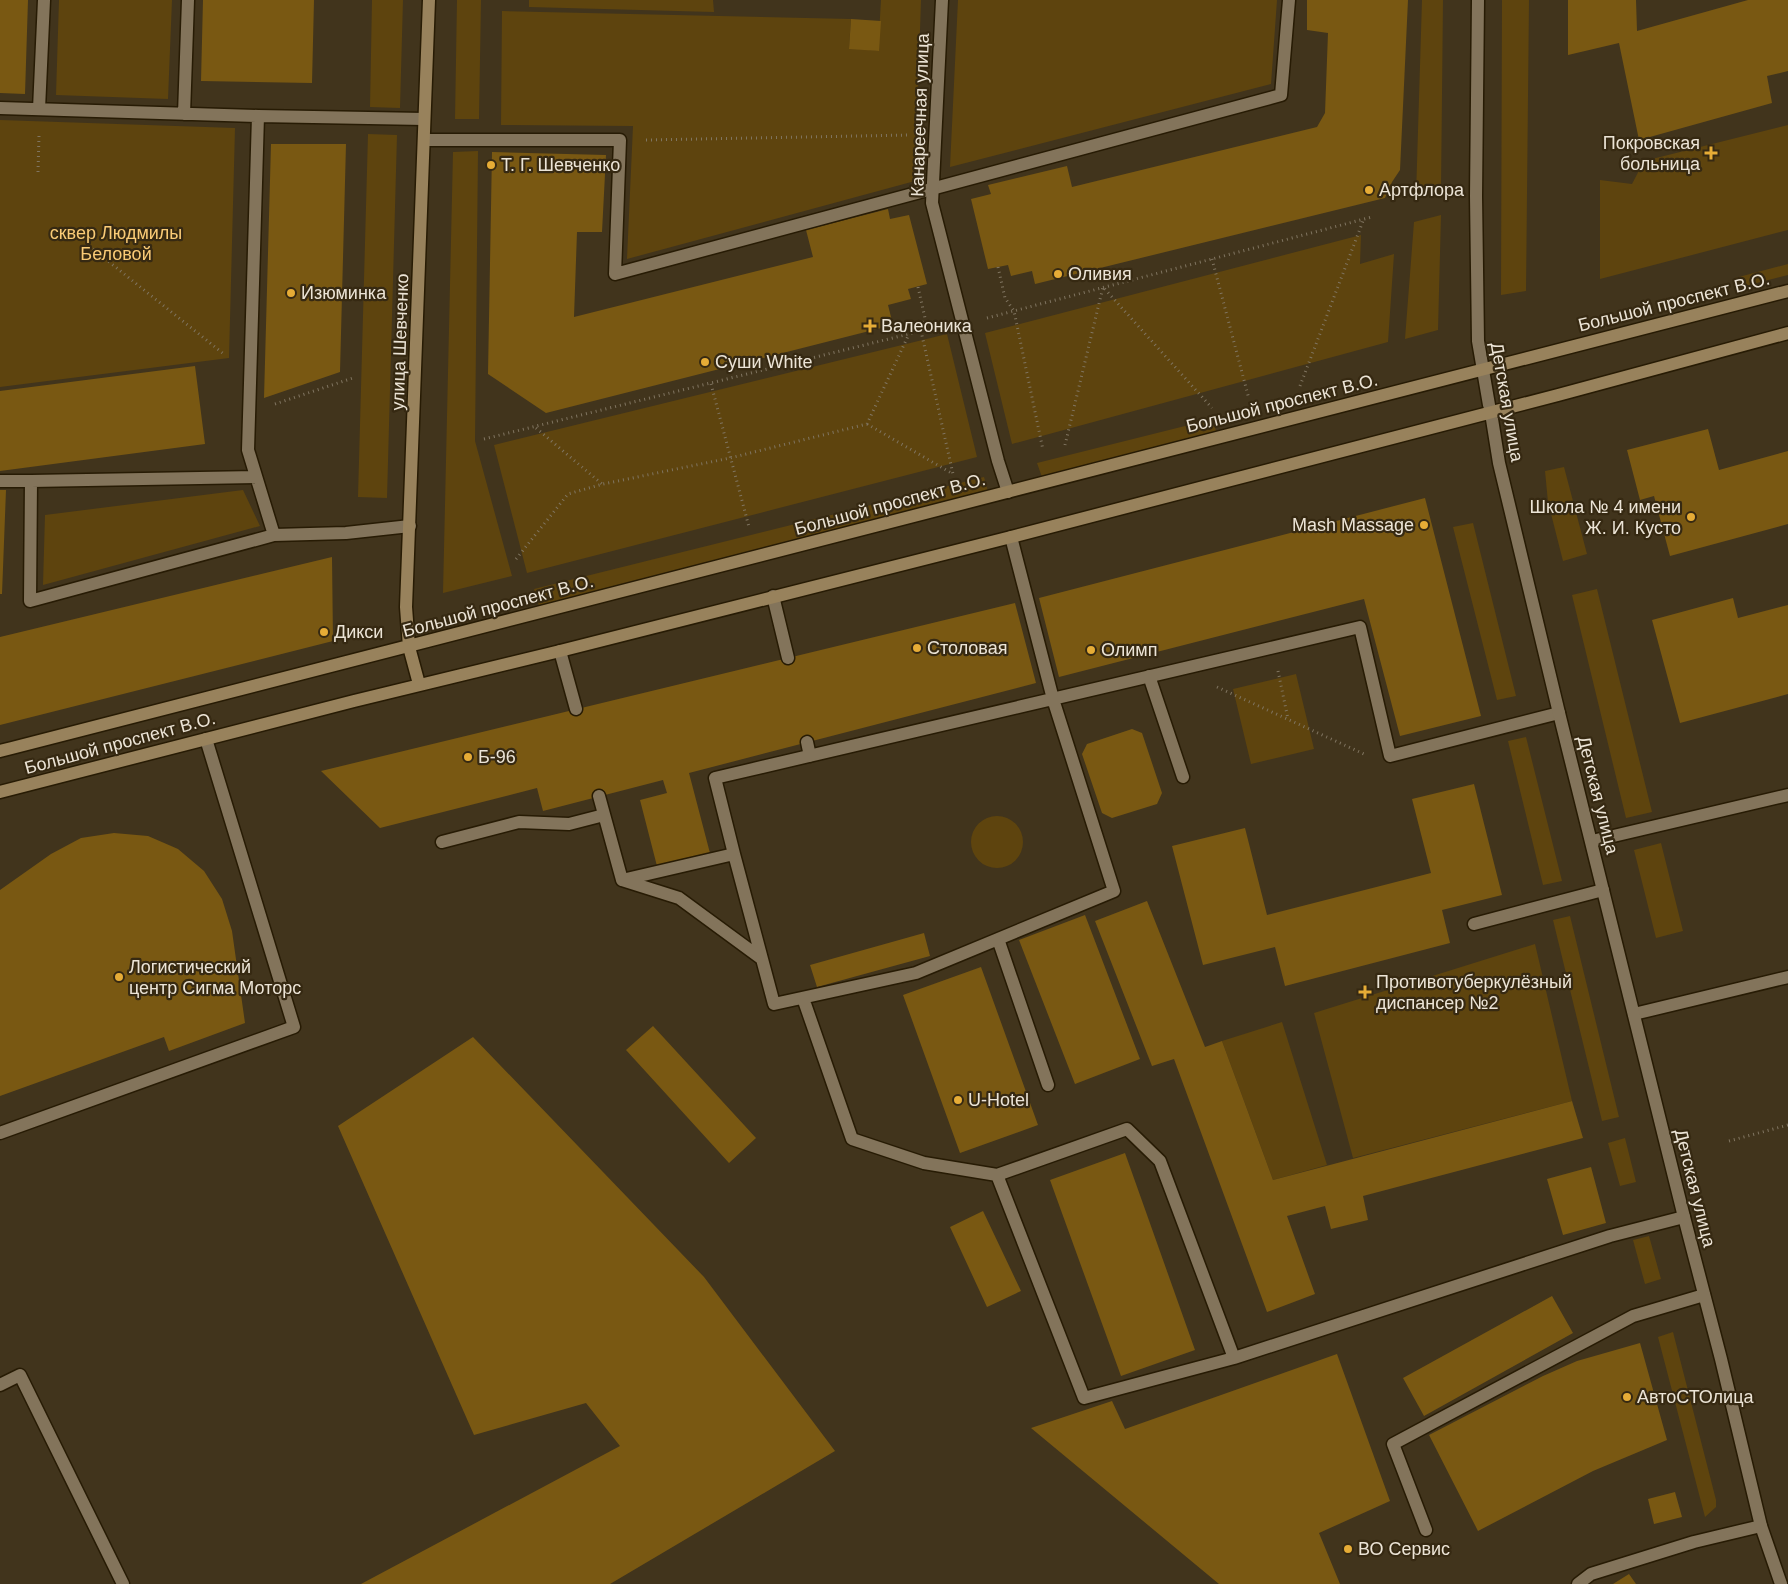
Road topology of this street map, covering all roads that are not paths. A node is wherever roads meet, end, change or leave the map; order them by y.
1 (44, 0) edge
2 (188, 0) edge
3 (429, 0) edge
4 (942, 0) edge
5 (1289, 0) edge
6 (1478, 0) edge
7 (0, 108) edge
8 (39, 109) junction
9 (184, 114) junction
10 (258, 116) junction
11 (424, 119) junction
12 (424, 140) junction
13 (933, 188) junction
14 (1788, 291) edge
15 (1788, 333) edge
16 (1483, 369) junction
17 (1490, 409) junction
18 (256, 477) junction
19 (0, 481) edge
20 (31, 481) junction
21 (1008, 492) junction
22 (410, 526) junction
23 (274, 535) junction
24 (1011, 537) junction
25 (772, 596) junction
26 (409, 647) junction
27 (560, 651) junction
28 (788, 658) dead end
29 (1149, 676) junction
30 (419, 684) junction
31 (1053, 699) junction
32 (576, 709) dead end
33 (1559, 713) junction
34 (206, 739) junction
35 (807, 742) dead end
36 (0, 751) edge
37 (810, 756) junction
38 (1183, 777) dead end
39 (0, 792) edge
40 (1788, 795) edge
41 (599, 796) dead end
42 (604, 815) junction
43 (1592, 841) junction
44 (442, 842) dead end
45 (734, 854) junction
46 (622, 880) junction
47 (1604, 890) junction
48 (1474, 924) dead end
49 (998, 939) junction
50 (762, 959) junction
51 (1788, 977) edge
52 (803, 998) junction
53 (1634, 1014) junction
54 (1048, 1084) dead end
55 (0, 1133) edge
56 (997, 1175) junction
57 (1684, 1217) junction
58 (1704, 1295) junction
59 (1234, 1358) junction
60 (0, 1385) edge
61 (1761, 1526) junction
62 (1426, 1530) dead end
63 (123, 1584) edge
64 (1578, 1584) edge
65 (1781, 1584) edge

1 - 8 street
2 - 9 street
3 - 11 main road, улица Шевченко
4 - 13 street, Канареечная улица
5 - 13 street
6 - 16 street, Детская улица
7 - 8 street
8 - 9 street
9 - 10 street
10 - 11 street
10 - 18 street
11 - 12 main road, улица Шевченко
12 - 13 street
12 - 22 main road, улица Шевченко
13 - 21 street, Канареечная улица
14 - 16 main road, Большой проспект В.О.
15 - 17 main road, Большой проспект В.О.
16 - 17 street, Детская улица
16 - 21 main road, Большой проспект В.О.
17 - 24 main road, Большой проспект В.О.
17 - 33 street, Детская улица
18 - 20 street
18 - 23 street
19 - 20 street
20 - 23 street
21 - 26 main road, Большой проспект В.О.
22 - 23 street
22 - 26 main road, улица Шевченко
24 - 25 main road, Большой проспект В.О.
24 - 31 street
25 - 27 main road, Большой проспект В.О.
25 - 28 street
26 - 30 main road, улица Шевченко
26 - 36 main road, Большой проспект В.О.
27 - 30 main road, Большой проспект В.О.
27 - 32 street
29 - 31 street
29 - 33 street
29 - 38 street
30 - 34 main road, Большой проспект В.О.
31 - 37 street
31 - 49 street
33 - 43 street, Детская улица
34 - 39 main road, Большой проспект В.О.
34 - 55 street
35 - 37 street
37 - 45 street
40 - 43 street
41 - 42 street
42 - 44 street
42 - 46 street
43 - 47 street, Детская улица
45 - 46 street
45 - 50 street
46 - 50 street
47 - 48 street
47 - 53 street, Детская улица
49 - 52 street
49 - 54 street
50 - 52 street
51 - 53 street
52 - 56 street
53 - 57 street, Детская улица
56 - 59 street
56 - 59 street
57 - 58 street, Детская улица
57 - 59 street
58 - 61 street, Детская улица
58 - 62 street
60 - 63 street
61 - 64 street
61 - 65 street, Детская улица

